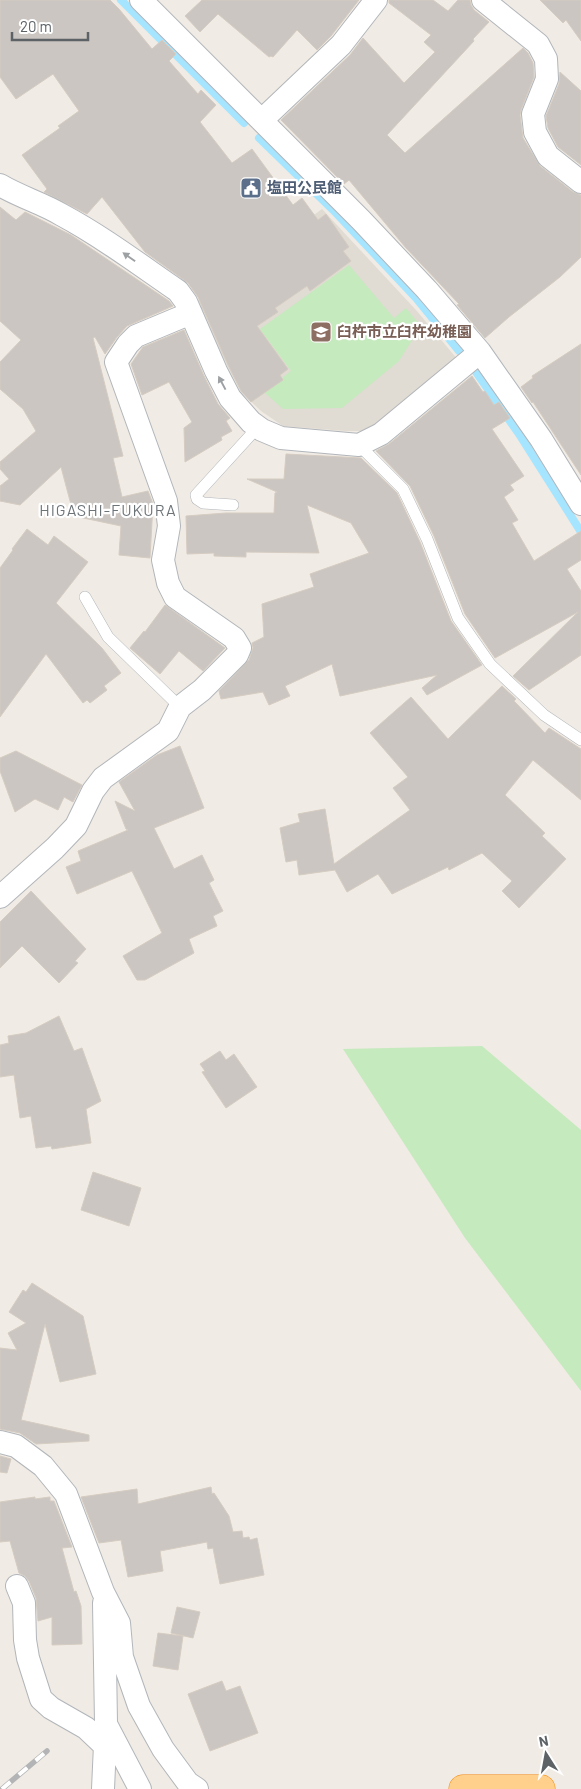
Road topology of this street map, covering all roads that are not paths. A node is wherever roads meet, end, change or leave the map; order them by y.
1 (141, 0) edge
2 (376, 0) edge
3 (483, 0) edge
4 (262, 120) junction
5 (581, 182) edge
6 (0, 185) edge
7 (191, 313) junction
8 (480, 352) junction
9 (255, 425) junction
10 (359, 445) junction
11 (581, 504) edge
12 (233, 505) dead end
13 (85, 598) dead end
14 (180, 707) junction
15 (581, 740) edge
16 (0, 897) edge
17 (0, 1442) edge
18 (17, 1586) dead end
19 (104, 1592) junction
20 (106, 1723) junction
21 (105, 1746) junction
22 (103, 1789) edge
23 (140, 1789) edge
24 (197, 1789) edge
25 (463, 1789) edge
26 (541, 1789) edge

1 - 4 street
2 - 4 street
3 - 5 street
4 - 8 street
7 -> 6 street
9 -> 7 street
7 - 14 street
8 - 10 street
8 - 11 street
9 - 10 street
9 - 12 lane
10 - 15 lane
13 - 14 lane
14 - 16 street
17 - 19 street
18 - 21 street
19 - 20 street
19 - 24 street
20 - 21 street
20 - 23 street
21 - 22 street
25 - 26 highway

